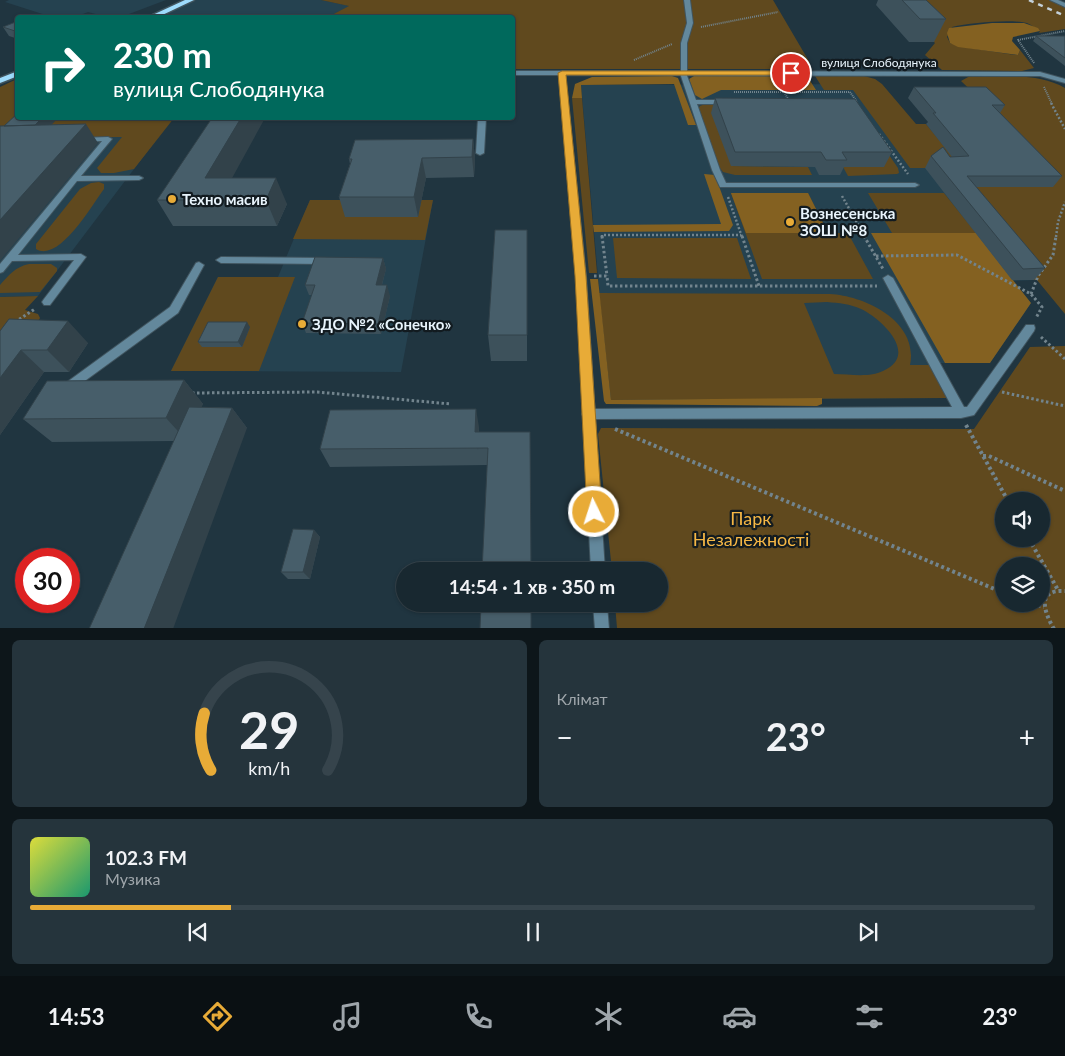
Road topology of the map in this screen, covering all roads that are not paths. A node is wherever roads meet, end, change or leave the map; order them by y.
1 (191, 0) edge
2 (687, 0) edge
3 (1053, 0) edge
4 (1065, 5) edge
5 (156, 15) edge
6 (515, 73) edge
7 (562, 73) junction
8 (683, 73) junction
9 (15, 75) edge
10 (0, 81) edge
11 (1065, 81) edge
12 (692, 102) junction
13 (732, 102) edge
14 (482, 120) edge
15 (78, 140) edge
16 (480, 153) dead end
17 (139, 178) dead end
18 (76, 179) junction
19 (915, 185) road end
20 (10, 258) junction
21 (220, 260) dead end
22 (340, 261) edge
23 (199, 265) dead end
24 (0, 270) edge
25 (890, 282) road end
26 (47, 302) road end
27 (1030, 328) road end
28 (59, 394) edge
29 (960, 412) junction
30 (588, 414) junction
31 (597, 562) edge
32 (601, 612) edge
33 (602, 628) edge

1 - 5 main road
2 - 8 street
3 - 4 street
6 - 7 street, вулиця Слободянука
7 - 8 street, вулиця Слободянука
7 - 30 street
8 - 11 street, вулиця Слободянука
8 - 12 street
9 - 10 main road
12 - 13 street
12 - 19 street
14 - 16 street
15 - 18 street
17 - 18 street
18 - 20 street
20 - 24 street
20 - 26 street
21 - 22 street
23 - 28 street
25 - 29 street
27 - 29 street
29 - 30 street
30 - 31 street
32 - 33 street

